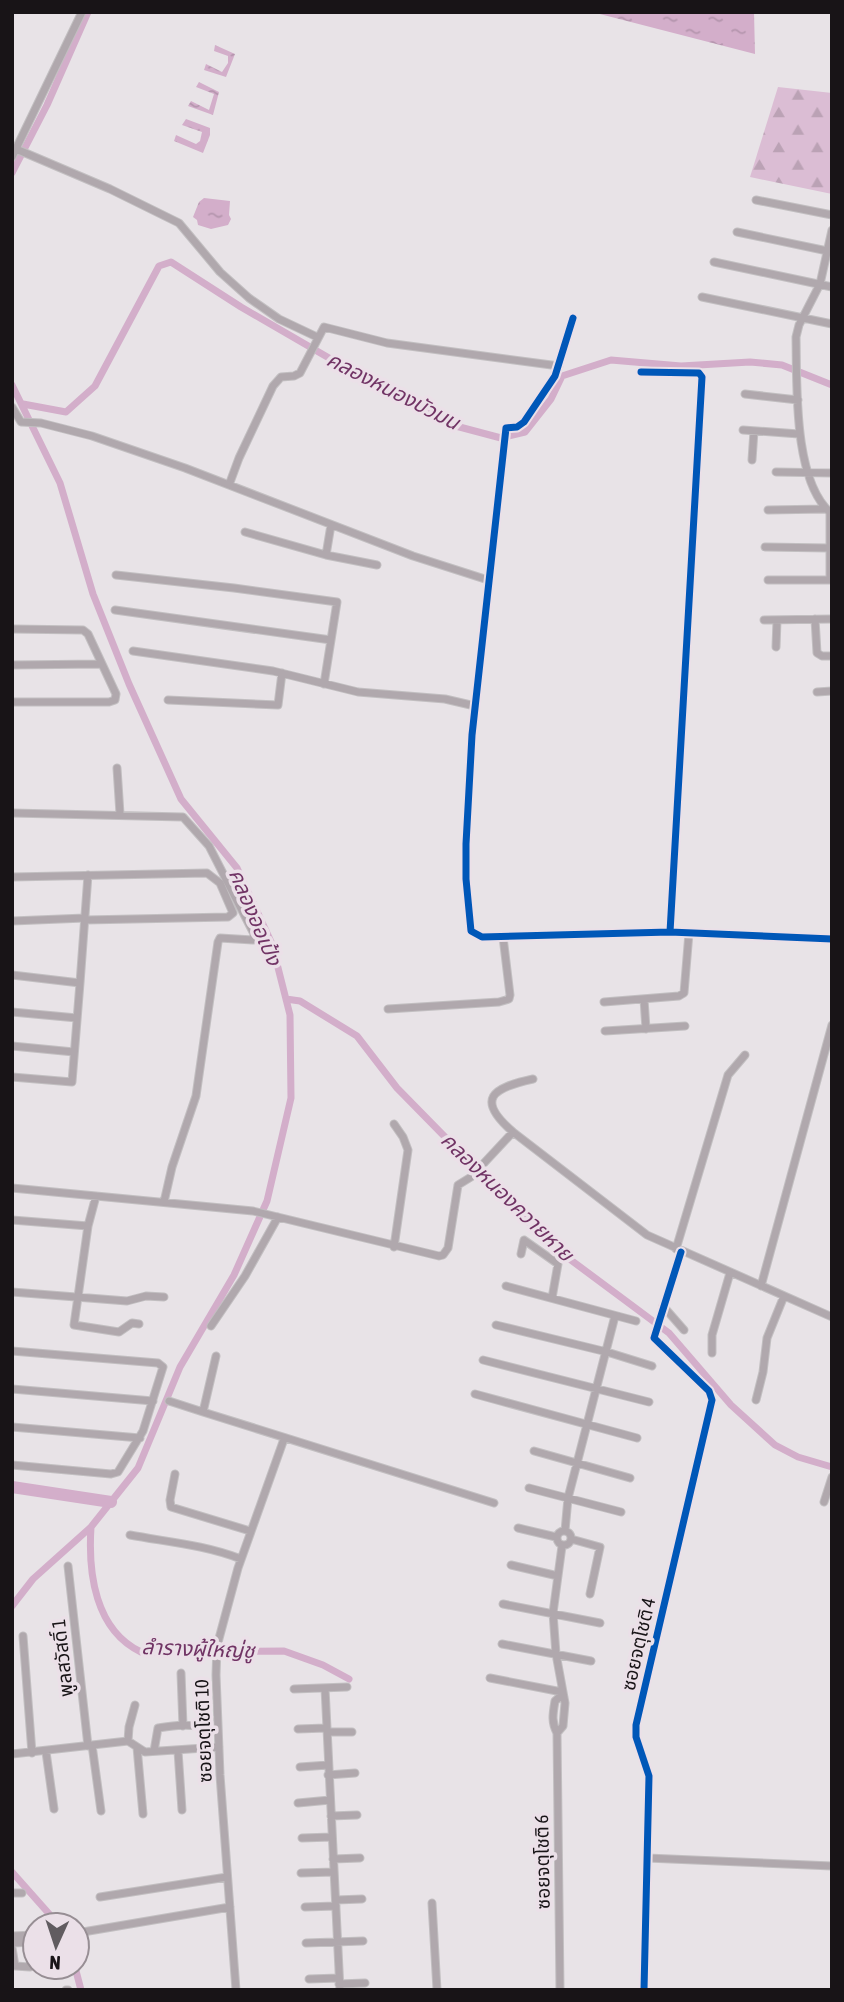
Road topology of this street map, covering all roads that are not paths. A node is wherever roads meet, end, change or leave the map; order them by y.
1 (82, 12) edge
2 (17, 149) junction
3 (12, 157) edge
4 (756, 200) dead end
5 (832, 215) edge
6 (832, 230) edge
7 (737, 232) dead end
8 (830, 252) edge
9 (714, 262) dead end
10 (820, 284) junction
11 (832, 287) edge
12 (702, 297) dead end
13 (573, 318) dead end
14 (803, 318) junction
15 (832, 324) edge
16 (317, 340) junction
17 (559, 366) junction
18 (641, 372) dead end
19 (745, 394) dead end
20 (798, 400) junction
21 (12, 407) edge
22 (743, 430) dead end
23 (754, 431) junction
24 (799, 434) junction
25 (752, 460) dead end
26 (776, 472) dead end
27 (809, 472) junction
28 (832, 473) edge
29 (229, 485) junction
30 (768, 510) dead end
31 (829, 512) edge
32 (331, 525) junction
33 (245, 532) dead end
34 (765, 547) dead end
35 (829, 548) junction
36 (326, 555) junction
37 (377, 565) dead end
38 (116, 575) dead end
39 (488, 580) junction
40 (768, 580) dead end
41 (831, 580) edge
42 (115, 611) dead end
43 (815, 619) junction
44 (832, 619) edge
45 (764, 620) dead end
46 (776, 620) junction
47 (12, 629) edge
48 (331, 640) junction
49 (776, 647) dead end
50 (133, 651) dead end
51 (832, 656) edge
52 (101, 664) junction
53 (12, 665) edge
54 (282, 673) junction
55 (324, 684) junction
56 (832, 691) edge
57 (817, 692) dead end
58 (168, 700) dead end
59 (12, 702) edge
60 (475, 706) junction
61 (117, 768) dead end
62 (12, 813) edge
63 (120, 814) junction
64 (88, 875) junction
65 (12, 877) edge
66 (85, 919) junction
67 (12, 921) edge
68 (670, 932) junction
69 (689, 933) junction
70 (503, 936) junction
71 (832, 939) edge
72 (12, 975) edge
73 (80, 983) junction
74 (644, 999) junction
75 (604, 1002) dead end
76 (388, 1009) dead end
77 (12, 1012) edge
78 (77, 1018) junction
79 (832, 1025) edge
80 (685, 1026) dead end
81 (646, 1029) junction
82 (606, 1031) dead end
83 (12, 1046) edge
84 (74, 1052) junction
85 (745, 1055) dead end
86 (12, 1077) edge
87 (533, 1079) dead end
88 (394, 1124) dead end
89 (513, 1132) junction
90 (12, 1188) edge
91 (96, 1195) junction
92 (164, 1202) junction
93 (275, 1216) junction
94 (12, 1220) edge
95 (88, 1226) junction
96 (394, 1247) junction
97 (679, 1250) junction
98 (521, 1254) dead end
99 (730, 1273) junction
100 (506, 1286) dead end
101 (761, 1286) junction
102 (12, 1292) edge
103 (784, 1296) junction
104 (78, 1297) junction
105 (164, 1297) dead end
106 (552, 1298) junction
107 (663, 1306) junction
108 (615, 1315) junction
109 (832, 1317) edge
110 (636, 1321) dead end
111 (139, 1324) dead end
112 (496, 1325) dead end
113 (211, 1326) dead end
114 (684, 1330) dead end
115 (12, 1351) edge
116 (607, 1352) junction
117 (712, 1353) dead end
118 (216, 1356) dead end
119 (483, 1360) dead end
120 (652, 1366) dead end
121 (12, 1389) edge
122 (597, 1389) junction
123 (475, 1394) dead end
124 (756, 1400) dead end
125 (153, 1401) junction
126 (169, 1401) dead end
127 (649, 1402) dead end
128 (203, 1412) junction
129 (587, 1424) junction
130 (12, 1427) edge
131 (140, 1438) junction
132 (284, 1438) junction
133 (636, 1438) dead end
134 (534, 1451) dead end
135 (576, 1464) junction
136 (12, 1465) edge
137 (175, 1474) dead end
138 (630, 1478) dead end
139 (831, 1479) edge
140 (530, 1488) dead end
141 (568, 1498) junction
142 (824, 1502) dead end
143 (494, 1503) dead end
144 (621, 1512) dead end
145 (519, 1528) dead end
146 (250, 1531) junction
147 (565, 1531) junction
148 (130, 1535) dead end
149 (556, 1537) junction
150 (571, 1539) junction
151 (562, 1546) junction
152 (241, 1559) junction
153 (511, 1565) dead end
154 (68, 1566) dead end
155 (558, 1576) junction
156 (590, 1594) dead end
157 (503, 1604) dead end
158 (553, 1614) junction
159 (600, 1623) dead end
160 (23, 1636) dead end
161 (502, 1644) dead end
162 (556, 1654) junction
163 (592, 1661) dead end
164 (181, 1673) dead end
165 (490, 1678) dead end
166 (347, 1687) dead end
167 (325, 1688) junction
168 (294, 1689) dead end
169 (562, 1693) junction
170 (135, 1705) dead end
171 (183, 1726) junction
172 (298, 1729) dead end
173 (326, 1730) junction
174 (352, 1732) dead end
175 (128, 1741) junction
176 (90, 1746) junction
177 (136, 1747) junction
178 (219, 1747) junction
179 (209, 1748) junction
180 (154, 1751) junction
181 (178, 1751) junction
182 (46, 1752) junction
183 (32, 1753) junction
184 (12, 1754) edge
185 (328, 1765) junction
186 (300, 1767) dead end
187 (355, 1773) dead end
188 (328, 1775) junction
189 (330, 1800) junction
190 (298, 1803) dead end
191 (54, 1810) dead end
192 (182, 1810) dead end
193 (101, 1811) dead end
194 (142, 1814) dead end
195 (357, 1815) dead end
196 (331, 1816) junction
197 (331, 1837) junction
198 (302, 1838) dead end
199 (359, 1858) dead end
200 (646, 1858) junction
201 (333, 1859) junction
202 (832, 1866) edge
203 (334, 1872) junction
204 (302, 1873) dead end
205 (227, 1877) junction
206 (12, 1893) edge
207 (22, 1893) dead end
208 (100, 1897) dead end
209 (362, 1899) dead end
210 (336, 1903) junction
211 (432, 1903) dead end
212 (230, 1907) junction
213 (305, 1907) dead end
214 (91, 1931) edge
215 (363, 1941) dead end
216 (338, 1942) junction
217 (306, 1943) dead end
218 (12, 1945) edge
219 (21, 1966) edge
220 (309, 1979) dead end
221 (365, 1983) dead end
222 (339, 1984) edge
223 (236, 1990) edge
224 (437, 1990) edge
225 (560, 1990) edge
226 (644, 1990) edge

1 - 2 street
2 - 3 street
2 - 16 street
4 - 5 street
6 - 8 street
7 - 8 street
8 - 10 street
9 - 10 street
10 - 11 street
10 - 14 street
12 - 14 street
13 - 17 street
14 - 15 street
14 - 20 street
16 - 17 street
16 - 29 street
17 - 39 street
18 - 68 street
19 - 20 street
20 - 24 street
21 - 29 street
22 - 23 street
23 - 24 street
23 - 25 street
24 - 27 street
26 - 27 street
27 - 28 street
27 - 31 street
29 - 32 street
30 - 31 street
31 - 35 street
32 - 36 street
32 - 39 street
33 - 36 street
34 - 35 street
35 - 41 street
36 - 37 street
38 - 48 street
39 - 60 street
40 - 41 street
42 - 48 street
43 - 44 street
43 - 46 street
43 - 51 street
45 - 46 street
46 - 49 street
47 - 52 street
48 - 55 street
50 - 54 street
52 - 53 street
52 - 59 street
54 - 55 street
54 - 58 street
55 - 60 street
56 - 57 street
60 - 70 street
61 - 63 street
62 - 63 street
63 - 92 street
64 - 65 street
64 - 66 street
64 - 66 street
66 - 67 street
66 - 73 street
68 - 69 street
68 - 70 street
69 - 71 street
69 - 74 street
70 - 76 street
72 - 73 street
73 - 78 street
74 - 75 street
74 - 81 street
77 - 78 street
78 - 84 street
79 - 101 street
80 - 81 street
81 - 82 street
83 - 84 street
84 - 86 street
85 - 97 street
87 - 89 street
88 - 96 street
89 - 96 street
89 - 97 street
90 - 91 street
91 - 92 street
91 - 95 street
92 - 93 street
93 - 96 street
93 - 113 street
94 - 95 street
95 - 104 street
97 - 99 street
97 - 107 street
98 - 106 street
99 - 101 street
99 - 117 street
100 - 106 street
101 - 103 street
102 - 104 street
103 - 109 street
103 - 124 street
104 - 105 street
104 - 111 street
106 - 108 street
107 - 114 street
107 - 200 street, ซอยจตุโชติ 4
108 - 110 street
108 - 116 street
112 - 116 street
115 - 125 street
116 - 120 street
116 - 122 street
118 - 128 street
119 - 122 street
121 - 125 street
122 - 127 street
122 - 129 street
123 - 129 street
125 - 131 street
126 - 128 street
128 - 132 street
129 - 133 street
129 - 135 street
130 - 131 street
131 - 136 street
132 - 143 street
132 - 146 street, ซอยจตุโชติ 10
134 - 135 street
135 - 138 street
135 - 141 street
137 - 146 street
139 - 142 street
140 - 141 street
141 - 144 street
141 - 147 street
145 - 149 street
146 - 152 street, ซอยจตุโชติ 10
147 - 149 street
147 - 150 street
148 - 152 street
149 - 151 street
150 - 151 street
150 - 156 street
151 - 155 street, ซอยจตุโชติ 6
152 - 178 street, ซอยจตุโชติ 10
153 - 155 street
154 - 176 street, พูลสวัสดิ์ 1
155 - 158 street, ซอยจตุโชติ 6
157 - 158 street
158 - 159 street
158 - 162 street, ซอยจตุโชติ 6
160 - 183 street
161 - 162 street
162 - 163 street
162 - 169 street, ซอยจตุโชติ 6
164 - 171 street
165 - 169 street
166 - 167 street
167 - 168 street
167 - 173 street
169 - 225 street, ซอยจตุโชติ 6
170 - 175 street
171 - 179 street
171 - 180 street
172 - 173 street
173 - 174 street
173 - 185 street
175 - 176 street
175 - 177 street
176 - 182 street
176 - 193 street, พูลสวัสดิ์ 1
177 - 180 street
177 - 194 street
178 - 179 street
178 - 205 street, ซอยจตุโชติ 10
179 - 181 street
180 - 181 street
181 - 192 street
182 - 183 street
182 - 191 street
183 - 184 street
185 - 186 street
185 - 188 street
187 - 188 street
188 - 189 street
189 - 190 street
189 - 196 street
195 - 196 street
196 - 197 street
197 - 198 street
197 - 201 street
199 - 201 street
200 - 202 street
200 - 226 street, ซอยจตุโชติ 4
201 - 203 street
203 - 204 street
203 - 210 street
205 - 208 street
205 - 212 street, ซอยจตุโชติ 10
206 - 207 street
209 - 210 street
210 - 213 street
210 - 216 street
211 - 224 street
212 - 214 street
212 - 223 street, ซอยจตุโชติ 10
215 - 216 street
216 - 217 street
216 - 222 street
218 - 219 street
220 - 222 street
221 - 222 street

